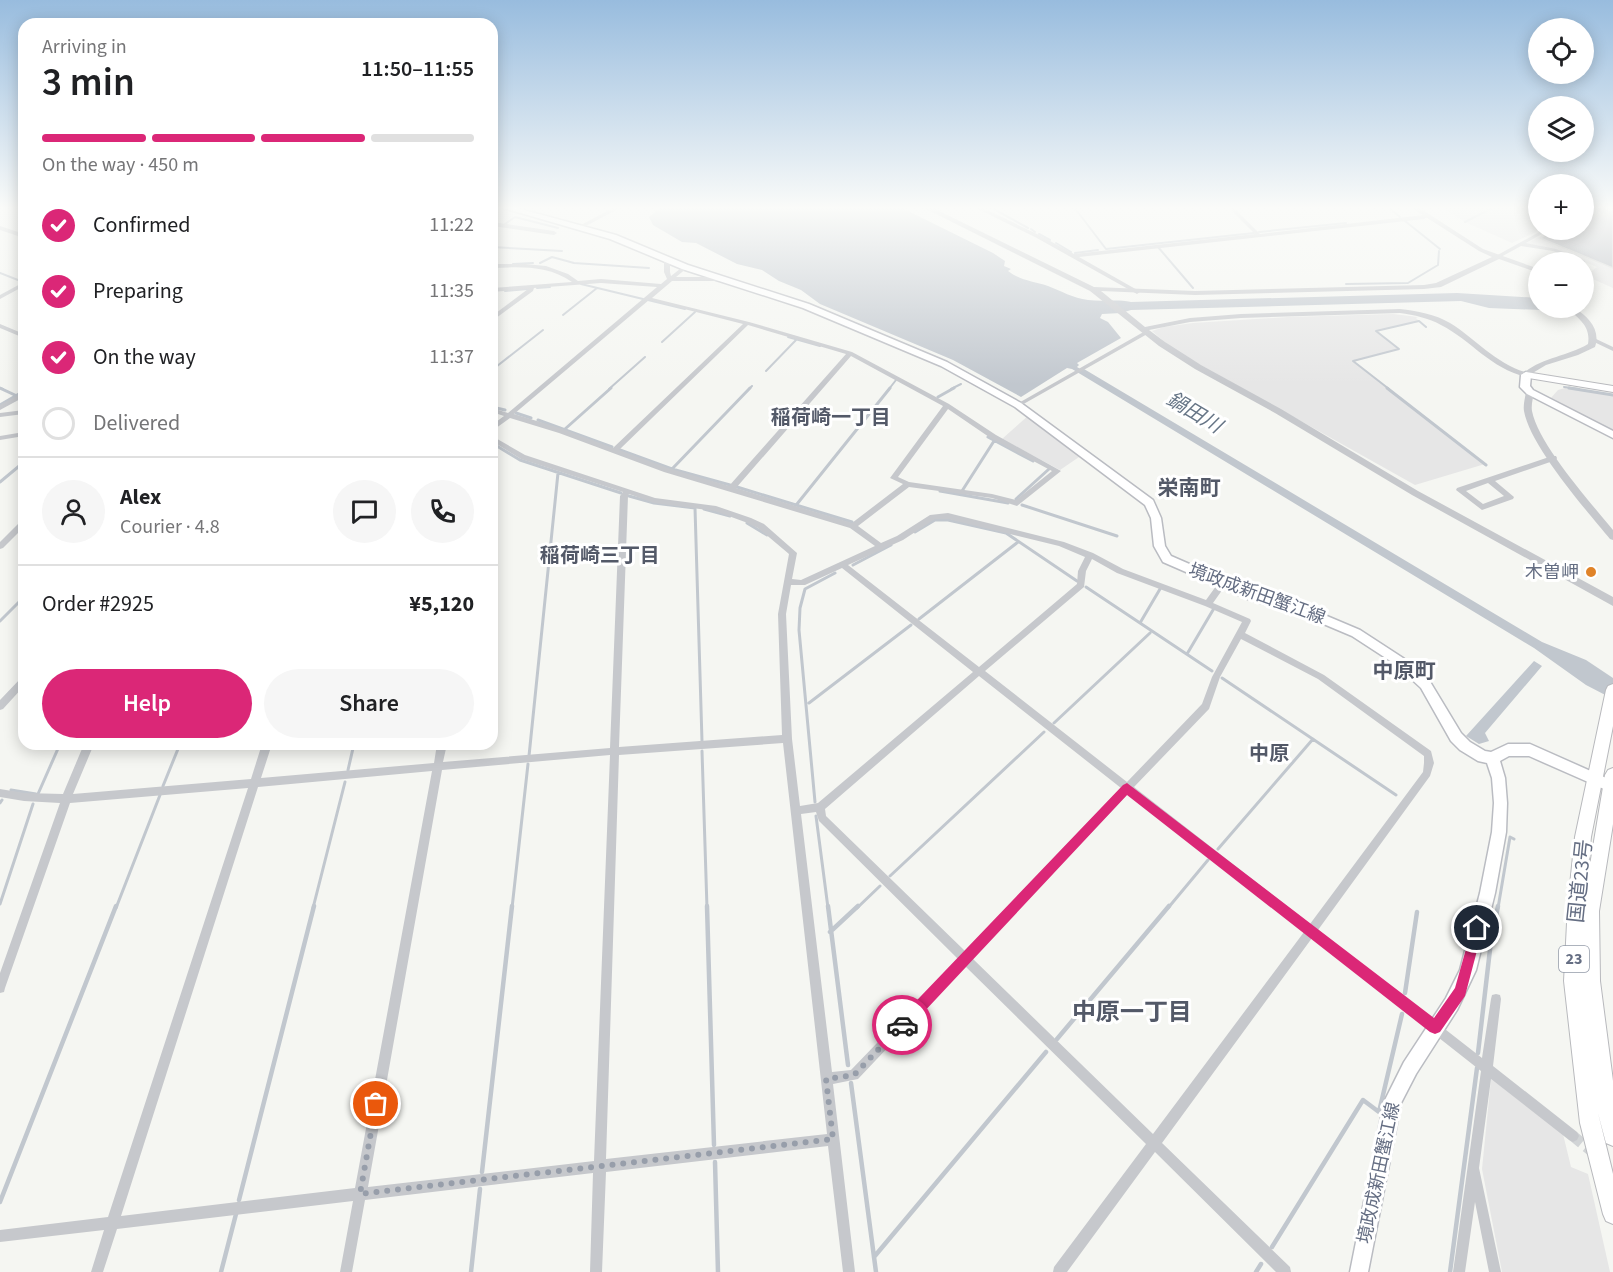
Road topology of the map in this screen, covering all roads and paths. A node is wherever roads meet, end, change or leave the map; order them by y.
1 (546, 266) edge
2 (666, 266) edge
3 (1047, 266) edge
4 (1092, 266) edge
5 (1479, 266) edge
6 (685, 267) joint
7 (670, 279) junction
8 (724, 279) junction
9 (576, 282) junction
10 (661, 285) junction
11 (531, 286) junction
12 (18, 287) edge
13 (498, 289) edge
14 (1094, 289) junction
15 (1137, 292) junction
16 (0, 297) edge
17 (647, 298) junction
18 (498, 315) edge
19 (1582, 318) edge
20 (747, 323) junction
21 (0, 326) edge
22 (1145, 330) junction
23 (18, 334) edge
24 (1594, 340) junction
25 (1613, 349) edge
26 (850, 352) junction
27 (1526, 375) junction
28 (1613, 388) edge
29 (1530, 392) junction
30 (18, 398) edge
31 (948, 405) junction
32 (1018, 405) junction
33 (0, 408) edge
34 (498, 411) edge
35 (18, 413) edge
36 (509, 414) junction
37 (0, 415) edge
38 (498, 424) edge
39 (18, 435) edge
40 (1613, 435) edge
41 (0, 438) edge
42 (498, 442) edge
43 (614, 451) junction
44 (1554, 458) junction
45 (1489, 480) junction
46 (908, 484) junction
47 (731, 489) junction
48 (627, 492) junction
49 (853, 526) junction
50 (18, 530) edge
51 (1613, 537) edge
52 (0, 546) edge
53 (881, 547) junction
54 (1090, 555) junction
55 (843, 565) junction
56 (787, 582) junction
57 (1222, 584) junction
58 (1613, 602) edge
59 (1208, 604) junction
60 (1241, 635) junction
61 (981, 672) junction
62 (18, 686) edge
63 (1612, 696) edge
64 (0, 706) edge
65 (787, 739) junction
66 (86, 750) edge
67 (265, 750) edge
68 (441, 750) edge
69 (616, 751) junction
70 (1492, 758) junction
71 (438, 767) junction
72 (1594, 779) junction
73 (255, 783) junction
74 (1612, 783) edge
75 (1127, 788) junction
76 (0, 794) edge
77 (66, 799) junction
78 (820, 807) junction
79 (795, 812) junction
80 (1310, 931) junction
81 (966, 959) junction
82 (0, 988) edge
83 (1496, 999) dead end
84 (1435, 1028) junction
85 (1487, 1068) junction
86 (826, 1079) junction
87 (1573, 1136) tunnel mouth
88 (1613, 1136) edge
89 (833, 1139) junction
90 (1154, 1144) junction
91 (1474, 1165) junction
92 (600, 1166) junction
93 (360, 1194) junction
94 (1613, 1214) edge
95 (113, 1222) junction
96 (0, 1236) edge
97 (97, 1272) edge
98 (346, 1272) edge
99 (596, 1272) edge
100 (849, 1272) edge
101 (1059, 1272) edge
102 (1285, 1272) edge
103 (1359, 1272) edge
104 (1459, 1272) edge
105 (1496, 1272) edge

1 - 9 street
2 - 7 street
3 - 14 street
4 - 15 street
5 - 15 street
6 - 7 street
6 - 8 main road, 境政成新田蟹江線
7 - 8 street
7 - 10 street
8 - 32 main road, 境政成新田蟹江線
9 - 10 street
9 - 11 street
10 - 17 street
11 - 13 street
11 - 18 street
12 - 16 street
14 - 15 street
14 - 22 street
17 - 20 street
17 - 36 street
19 - 24 street
20 - 26 street
20 - 43 street
21 - 23 street
22 - 27 street
22 - 32 street
22 - 58 street
24 - 25 street
24 - 27 street
26 - 31 street
26 - 47 street
27 - 28 highway
27 - 29 main road
29 - 40 main road
29 - 44 street
30 - 33 street
31 - 46 street
31 - 46 street
32 - 57 main road, 境政成新田蟹江線
34 - 36 street
35 - 37 street
36 - 38 street
36 - 43 street
39 - 41 street
42 - 48 street
43 - 47 street
44 - 45 street
44 - 51 street
45 - 45 street
46 - 49 street
47 - 49 street
48 - 56 street
48 - 69 street
49 - 53 street
50 - 52 street
53 - 54 street
53 - 55 street
54 - 59 street
54 - 61 street
55 - 56 street
55 - 61 street
56 - 65 street
57 - 59 street
57 - 70 main road, 境政成新田蟹江線
59 - 60 street
60 - 75 street
60 - 80 street
61 - 75 street
61 - 78 street
62 - 64 street
63 - 72 highway, 国道23号 / 23
65 - 69 street
65 - 79 street
66 - 77 street
67 - 73 street
68 - 71 street
69 - 71 street
69 - 92 street
70 - 72 main road
70 - 84 main road, 境政成新田蟹江線
71 - 73 street
71 - 93 street
72 - 74 main road
72 - 94 highway, 国道23号 / 23
73 - 77 street
73 - 95 street
74 - 88 highway, 国道23号 / 23
75 - 80 street
75 - 81 street
76 - 77 street
77 - 82 street
78 - 79 street
78 - 81 street
79 - 86 street
80 - 84 street
80 - 90 street
81 - 86 street
81 - 90 street
83 - 85 street
84 - 85 street
84 - 103 main road, 境政成新田蟹江線
85 - 87 street
85 - 91 street
86 - 89 street
89 - 92 street
89 - 100 street
90 - 101 street
90 - 102 street
91 - 104 street
91 - 105 street
92 - 93 street
92 - 99 street
93 - 95 street
93 - 98 street
95 - 96 street
95 - 97 street

